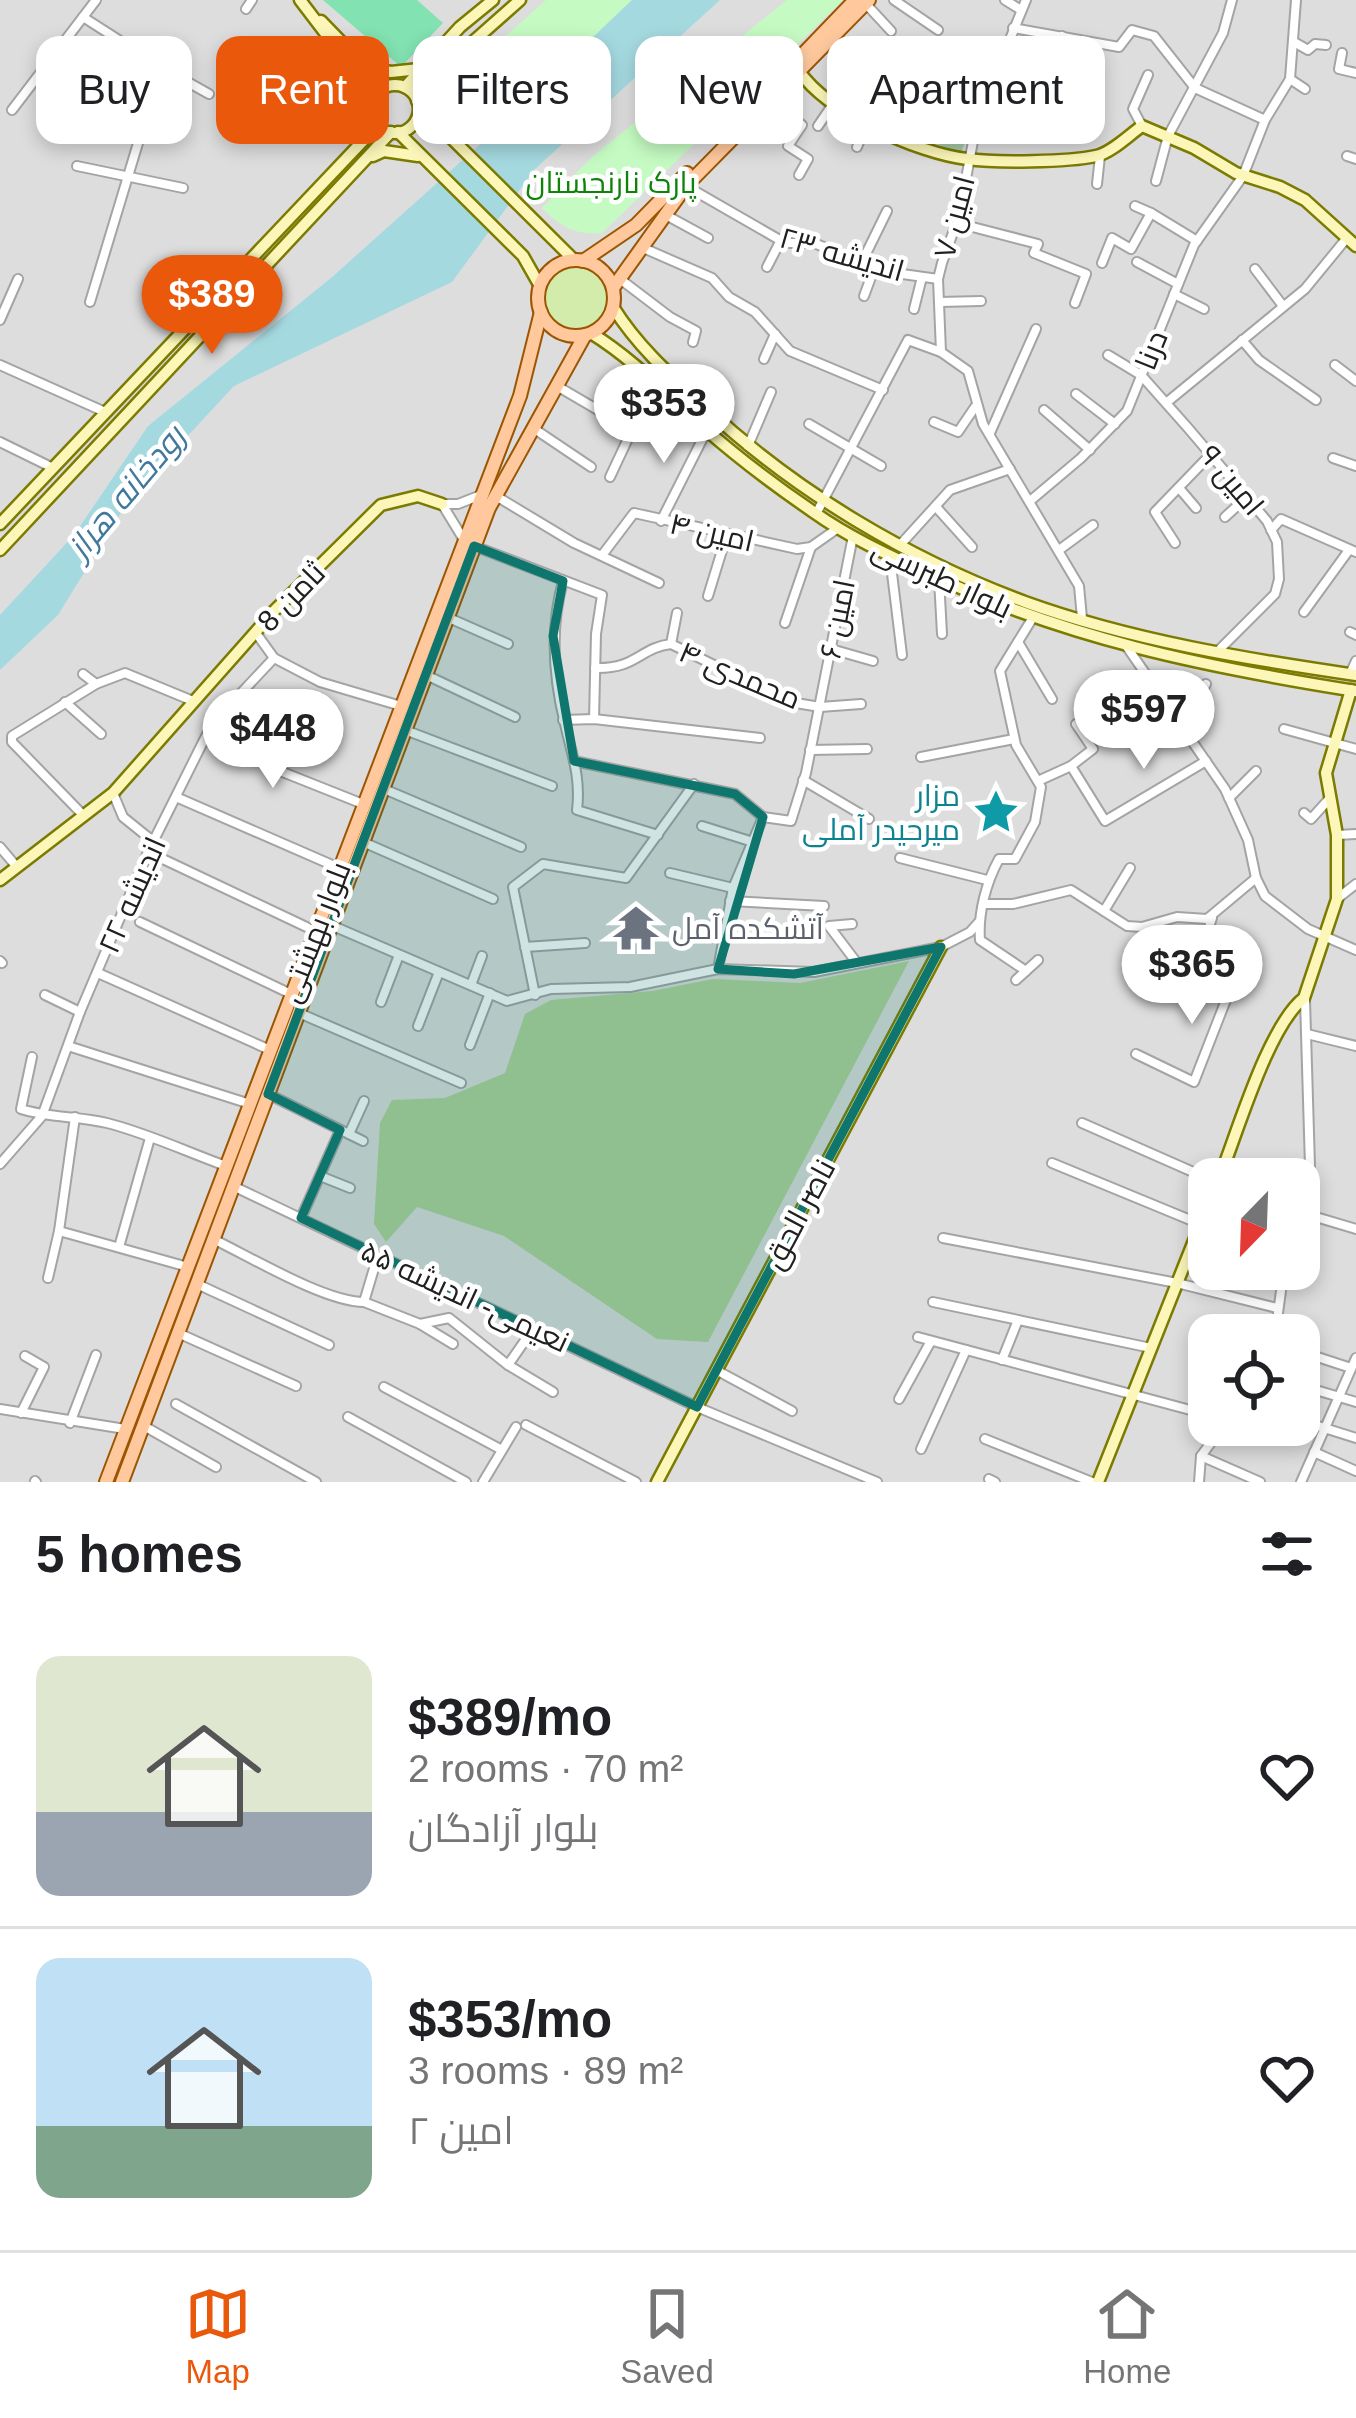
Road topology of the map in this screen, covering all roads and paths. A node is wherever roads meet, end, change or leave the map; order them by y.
1 (96, 0) edge
2 (300, 0) edge
3 (493, 0) edge
4 (520, 0) edge
5 (894, 0) edge
6 (1005, 0) edge
7 (1232, 0) edge
8 (1296, 0) edge
9 (863, 1) edge
10 (1024, 5) edge
11 (83, 16) junction
12 (1013, 28) junction
13 (938, 30) dead end
14 (891, 31) dead end
15 (114, 36) edge
16 (331, 36) edge
17 (455, 36) edge
18 (479, 36) edge
19 (1062, 36) edge
20 (1294, 42) junction
21 (1105, 44) edge
22 (1326, 45) dead end
23 (1342, 53) dead end
24 (803, 67) edge
25 (1356, 73) edge
26 (1148, 75) dead end
27 (803, 77) edge
28 (413, 78) edge
29 (1290, 79) junction
30 (192, 84) edge
31 (389, 87) edge
32 (405, 87) junction
33 (1195, 88) junction
34 (1305, 89) dead end
35 (209, 94) dead end
36 (413, 97) edge
37 (827, 100) edge
38 (12, 110) dead end
39 (827, 113) edge
40 (1264, 120) junction
41 (413, 123) edge
42 (818, 126) dead end
43 (1142, 126) junction
44 (389, 130) edge
45 (394, 132) junction
46 (1168, 136) junction
47 (138, 144) edge
48 (358, 144) edge
49 (459, 144) edge
50 (728, 144) edge
51 (789, 144) edge
52 (858, 144) edge
53 (914, 144) edge
54 (857, 147) dead end
55 (1100, 156) junction
56 (365, 158) junction
57 (426, 160) junction
58 (968, 160) junction
59 (77, 166) dead end
60 (799, 175) dead end
61 (128, 176) junction
62 (1243, 176) junction
63 (1156, 181) dead end
64 (1097, 184) dead end
65 (686, 186) junction
66 (183, 188) dead end
67 (1135, 206) dead end
68 (887, 211) dead end
69 (1151, 212) junction
70 (663, 213) junction
71 (957, 223) junction
72 (709, 238) dead end
73 (781, 240) junction
74 (1197, 241) junction
75 (1351, 243) edge
76 (640, 246) junction
77 (579, 260) junction
78 (1102, 262) dead end
79 (1137, 262) dead end
80 (861, 264) junction
81 (767, 267) dead end
82 (874, 269) junction
83 (1255, 269) dead end
84 (922, 277) junction
85 (18, 279) dead end
86 (938, 279) junction
87 (224, 283) junction
88 (616, 284) junction
89 (540, 286) junction
90 (1176, 290) junction
91 (237, 296) junction
92 (864, 296) dead end
93 (90, 302) dead end
94 (940, 302) junction
95 (981, 302) dead end
96 (1075, 303) dead end
97 (204, 305) junction
98 (1283, 306) junction
99 (614, 307) junction
100 (914, 309) dead end
101 (1204, 309) dead end
102 (541, 312) junction
103 (218, 316) junction
104 (0, 320) edge
105 (1036, 329) dead end
106 (588, 334) junction
107 (775, 334) junction
108 (1241, 340) junction
109 (693, 342) dead end
110 (941, 352) junction
111 (1108, 355) dead end
112 (764, 358) dead end
113 (0, 365) edge
114 (1335, 365) dead end
115 (1141, 375) junction
116 (1356, 381) edge
117 (556, 386) junction
118 (884, 390) junction
119 (771, 392) dead end
120 (1076, 394) dead end
121 (1316, 400) dead end
122 (1166, 403) junction
123 (976, 406) junction
124 (1044, 410) dead end
125 (106, 412) junction
126 (934, 422) dead end
127 (809, 424) dead end
128 (1115, 424) junction
129 (531, 427) junction
130 (707, 430) junction
131 (989, 434) junction
132 (0, 442) edge
133 (748, 446) junction
134 (852, 450) junction
135 (1090, 450) junction
136 (1210, 454) junction
137 (1333, 458) dead end
138 (881, 466) dead end
139 (1356, 466) edge
140 (591, 467) dead end
141 (53, 468) junction
142 (1010, 469) junction
143 (610, 477) dead end
144 (1179, 488) junction
145 (488, 495) junction
146 (1247, 497) junction
147 (824, 501) junction
148 (1030, 501) junction
149 (442, 504) junction
150 (936, 508) junction
151 (1196, 508) dead end
152 (816, 514) junction
153 (1225, 517) dead end
154 (661, 521) junction
155 (0, 524) edge
156 (1093, 525) dead end
157 (838, 528) junction
158 (1271, 530) junction
159 (727, 534) junction
160 (853, 536) junction
161 (469, 543) junction
162 (1175, 543) dead end
163 (901, 544) junction
164 (811, 547) junction
165 (972, 547) dead end
166 (0, 550) edge
167 (1058, 550) junction
168 (1353, 551) edge
169 (603, 554) junction
170 (890, 556) junction
171 (939, 579) junction
172 (563, 581) junction
173 (659, 583) dead end
174 (708, 596) dead end
175 (1304, 612) dead end
176 (677, 613) dead end
177 (447, 618) junction
178 (1082, 618) junction
179 (1032, 619) junction
180 (785, 623) dead end
181 (256, 634) junction
182 (942, 634) dead end
183 (1018, 642) junction
184 (508, 644) dead end
185 (671, 644) junction
186 (1125, 645) junction
187 (831, 649) junction
188 (1217, 652) junction
189 (902, 656) dead end
190 (274, 658) junction
191 (873, 661) dead end
192 (1356, 661) edge
193 (595, 668) junction
194 (83, 674) dead end
195 (426, 675) junction
196 (1353, 675) edge
197 (96, 684) junction
198 (1206, 684) dead end
199 (1353, 691) edge
200 (1052, 699) dead end
201 (193, 701) junction
202 (65, 702) junction
203 (861, 704) dead end
204 (400, 706) junction
205 (820, 707) junction
206 (514, 718) dead end
207 (594, 719) junction
208 (563, 720) junction
209 (213, 723) junction
210 (1076, 724) dead end
211 (1183, 728) junction
212 (1284, 729) dead end
213 (405, 730) junction
214 (101, 734) dead end
215 (760, 738) dead end
216 (1014, 739) junction
217 (1333, 743) junction
218 (867, 749) dead end
219 (1356, 749) edge
220 (810, 751) junction
221 (921, 757) dead end
222 (574, 761) junction
223 (1206, 761) junction
224 (1071, 766) junction
225 (1256, 771) dead end
226 (805, 776) junction
227 (1038, 781) junction
228 (694, 784) junction
229 (553, 786) dead end
230 (383, 789) junction
231 (112, 793) junction
232 (1331, 796) junction
233 (176, 797) junction
234 (1229, 798) junction
235 (363, 804) junction
236 (1304, 813) dead end
237 (82, 814) junction
238 (763, 817) junction
239 (869, 819) dead end
240 (702, 826) dead end
241 (1356, 834) edge
242 (658, 835) junction
243 (1336, 835) junction
244 (154, 842) junction
245 (363, 842) junction
246 (753, 842) junction
247 (0, 847) edge
248 (521, 847) dead end
249 (148, 852) junction
250 (900, 858) dead end
251 (16, 866) junction
252 (339, 868) junction
253 (1130, 868) dead end
254 (670, 873) dead end
255 (1256, 878) junction
256 (0, 880) edge
257 (987, 880) junction
258 (1356, 884) edge
259 (733, 888) junction
260 (494, 899) dead end
261 (1337, 899) junction
262 (730, 902) junction
263 (984, 904) junction
264 (824, 906) dead end
265 (1104, 911) junction
266 (1212, 916) junction
267 (140, 922) dead end
268 (979, 922) junction
269 (852, 924) dead end
270 (332, 926) junction
271 (315, 931) junction
272 (1326, 938) junction
273 (585, 943) dead end
274 (525, 946) junction
275 (941, 947) junction
276 (1356, 950) edge
277 (399, 955) junction
278 (482, 956) dead end
279 (1038, 960) dead end
280 (857, 963) junction
281 (718, 969) junction
282 (1026, 971) junction
283 (439, 972) junction
284 (98, 973) junction
285 (1016, 980) dead end
286 (471, 985) junction
287 (490, 993) junction
288 (45, 994) dead end
289 (535, 995) junction
290 (1304, 998) junction
291 (381, 1002) dead end
292 (295, 1004) junction
293 (80, 1012) junction
294 (418, 1025) dead end
295 (1307, 1034) junction
296 (470, 1045) dead end
297 (68, 1046) junction
298 (1356, 1046) edge
299 (270, 1051) junction
300 (1136, 1054) dead end
301 (32, 1057) dead end
302 (461, 1083) dead end
303 (268, 1094) junction
304 (364, 1100) dead end
305 (250, 1103) junction
306 (42, 1116) junction
307 (75, 1117) junction
308 (1082, 1124) dead end
309 (345, 1132) junction
310 (150, 1138) junction
311 (363, 1141) dead end
312 (1227, 1158) edge
313 (1310, 1158) edge
314 (1052, 1163) dead end
315 (0, 1164) edge
316 (226, 1166) junction
317 (1188, 1170) edge
318 (320, 1176) junction
319 (233, 1186) junction
320 (350, 1188) dead end
321 (301, 1218) junction
322 (1320, 1218) edge
323 (1188, 1219) edge
324 (1356, 1229) edge
325 (59, 1231) junction
326 (943, 1238) dead end
327 (214, 1239) junction
328 (119, 1247) junction
329 (377, 1255) junction
330 (1188, 1255) edge
331 (188, 1268) junction
332 (48, 1278) dead end
333 (1177, 1283) junction
334 (196, 1284) junction
335 (1280, 1290) edge
336 (933, 1302) dead end
337 (364, 1303) junction
338 (1277, 1309) junction
339 (1277, 1314) edge
340 (1018, 1320) junction
341 (420, 1324) junction
342 (533, 1329) junction
343 (178, 1333) junction
344 (918, 1337) dead end
345 (931, 1341) junction
346 (329, 1345) dead end
347 (453, 1345) dead end
348 (1151, 1348) junction
349 (966, 1350) junction
350 (25, 1355) dead end
351 (96, 1355) dead end
352 (1320, 1358) edge
353 (1356, 1358) edge
354 (1002, 1360) junction
355 (508, 1365) junction
356 (1351, 1368) junction
357 (716, 1370) junction
358 (296, 1386) dead end
359 (384, 1387) dead end
360 (1320, 1391) edge
361 (553, 1393) dead end
362 (1132, 1396) junction
363 (1339, 1397) junction
364 (899, 1399) dead end
365 (1356, 1402) edge
366 (176, 1404) dead end
367 (697, 1407) junction
368 (0, 1409) edge
369 (1188, 1410) edge
370 (792, 1411) dead end
371 (21, 1414) junction
372 (348, 1418) dead end
373 (70, 1423) junction
374 (1320, 1425) edge
375 (143, 1426) junction
376 (1326, 1426) junction
377 (126, 1429) junction
378 (1356, 1438) edge
379 (986, 1439) dead end
380 (1209, 1446) edge
381 (921, 1449) dead end
382 (502, 1450) junction
383 (1314, 1451) junction
384 (1202, 1456) junction
385 (216, 1467) dead end
386 (1356, 1471) edge
387 (128, 1480) edge
388 (106, 1482) edge
389 (316, 1482) edge
390 (466, 1482) edge
391 (483, 1482) edge
392 (636, 1482) edge
393 (657, 1482) edge
394 (878, 1482) edge
395 (1095, 1482) edge
396 (1199, 1482) edge
397 (1260, 1482) edge
398 (1300, 1482) edge

1 - 11 street
2 - 16 main road
3 - 17 main road
4 - 18 main road
5 - 13 street
6 - 10 street
7 - 33 street
8 - 20 street
9 - 14 street
9 - 24 main road
9 - 77 main road
10 - 12 street, امین ۷
11 - 15 street
11 - 38 street
12 - 19 street
12 - 58 street, امین ۷
20 - 22 street
20 - 29 street
21 - 33 street
23 - 25 street
26 - 43 street
27 - 37 main road
28 - 32 main road
29 - 34 street
29 - 40 street, درنا
30 - 35 street
31 - 32 main road
32 - 36 main road
33 - 40 street
33 - 46 street
39 - 42 street
40 - 62 street, درنا
41 - 45 main road
43 - 46 main road
43 - 55 main road
44 - 45 main road
45 - 56 main road
45 - 57 main road
46 - 62 main road
46 - 63 street
47 - 61 street
48 - 87 main road
49 - 77 main road
50 - 65 main road
51 - 60 street
52 - 54 street
53 - 58 main road
55 - 58 main road
55 - 64 street
56 - 57 main road
56 - 91 main road
57 - 89 main road
58 - 71 street, امین ۷
59 - 61 street
61 - 66 street
61 - 93 street
62 - 74 street, درنا
62 - 75 main road
65 - 70 main road
65 - 73 street, اندیشه ۲۳
67 - 69 street
68 - 80 street
69 - 74 street
69 - 78 street
70 - 72 street
70 - 76 main road
71 - 86 street, امین ۷
71 - 96 street
73 - 80 street, اندیشه ۲۳
73 - 81 street
74 - 90 street, درنا
75 - 98 street
76 - 88 main road
76 - 107 street
77 - 88 main road
77 - 89 main road
79 - 90 street
80 - 82 street, اندیشه ۲۳
82 - 84 street, اندیشه ۲۳
82 - 92 street
83 - 98 street
84 - 86 street, اندیشه ۲۳
84 - 100 street
85 - 104 street
86 - 94 street, امین ۷
87 - 91 main road
87 - 97 main road
88 - 99 main road
88 - 109 street
89 - 102 main road
90 - 101 street
90 - 115 street, درنا
91 - 103 main road
94 - 95 street
94 - 110 street, امین ۷
97 - 103 main road
97 - 125 main road
98 - 108 street
99 - 106 main road
99 - 133 main road, بلوار طبرسی
102 - 106 main road
102 - 145 main road, بلوار بهشتی
103 - 166 main road
105 - 131 street
106 - 117 main road, بلوار بهشتی
106 - 130 main road, بلوار طبرسی
107 - 112 street
107 - 118 street
108 - 121 street
108 - 122 street
110 - 118 street
110 - 123 street
111 - 115 street, امین ۹
113 - 125 street
114 - 116 street
115 - 122 street, امین ۹
115 - 128 street, درنا
117 - 129 main road, بلوار بهشتی
117 - 143 street
118 - 134 street
119 - 133 street
120 - 128 street
122 - 136 street, امین ۹
123 - 126 street
123 - 131 street
124 - 135 street
125 - 141 main road
127 - 134 street
128 - 135 street, درنا
129 - 140 street
129 - 145 main road, بلوار بهشتی
130 - 152 main road, بلوار طبرسی
130 - 154 street
131 - 142 street
132 - 141 street
133 - 147 main road, بلوار طبرسی
134 - 138 street
134 - 147 street
135 - 148 street, درنا
136 - 144 street
136 - 146 street, امین ۹
137 - 139 street
141 - 155 main road
142 - 148 street
142 - 150 street
144 - 151 street
144 - 162 street
145 - 149 street
145 - 161 main road, بلوار بهشتی
145 - 169 street
146 - 153 street
146 - 158 street, امین ۹
147 - 152 street
147 - 163 main road, بلوار طبرسی
148 - 167 street
149 - 161 street
149 - 181 main road, ثامن 8
150 - 163 street
150 - 165 street
152 - 157 main road, بلوار طبرسی
154 - 159 street, امین ۴
154 - 169 street, امین ۴
156 - 167 street
157 - 160 main road, بلوار طبرسی
157 - 164 street
158 - 168 street
158 - 188 street, امین ۹
159 - 164 street, امین ۴
159 - 174 street
160 - 170 main road, بلوار طبرسی
160 - 187 street, امین ۶
161 - 172 street
161 - 177 main road, بلوار بهشتی
161 - 204 main road, بلوار بهشتی
163 - 178 main road, بلوار طبرسی
164 - 180 street
167 - 178 street
168 - 175 street
169 - 173 street
170 - 171 main road, بلوار طبرسی
170 - 189 street
171 - 179 main road, بلوار طبرسی
171 - 182 street
172 - 193 street
172 - 208 street
176 - 185 street
177 - 184 street
177 - 195 main road, بلوار بهشتی
178 - 188 main road, بلوار طبرسی
179 - 183 street
179 - 186 main road, بلوار طبرسی
181 - 190 street
181 - 201 main road, ثامن 8
183 - 200 street
183 - 216 street
185 - 193 street, محمدی ۴
185 - 205 street, محمدی ۴
186 - 199 main road, بلوار طبرسی
186 - 211 street
187 - 191 street
187 - 205 street, امین ۶
188 - 196 main road, بلوار طبرسی
190 - 204 street
190 - 209 street, اندیشه ۲۲
192 - 196 street
193 - 207 street
194 - 197 street
195 - 206 street
195 - 213 main road, بلوار بهشتی
197 - 201 street
197 - 202 street
198 - 211 street
199 - 217 main road
201 - 231 main road, ثامن 8
202 - 214 street
202 - 237 street
203 - 205 street
204 - 235 main road, بلوار بهشتی
205 - 220 street, امین ۶
207 - 208 street
207 - 215 street
208 - 222 street
209 - 233 street, اندیشه ۲۲
209 - 235 street
210 - 224 street
211 - 223 street
212 - 217 street
213 - 229 street
213 - 230 main road, بلوار بهشتی
216 - 221 street
216 - 227 street
217 - 219 street
217 - 232 main road
218 - 220 street
220 - 226 street, امین ۶
222 - 228 street
222 - 242 street
223 - 224 street
223 - 234 street
224 - 227 street
225 - 234 street
226 - 238 street
226 - 239 street
227 - 257 street
228 - 238 street
228 - 242 street
230 - 245 main road, بلوار بهشتی
230 - 248 street
231 - 237 main road, ثامن 8
231 - 244 street
232 - 236 street
232 - 243 main road
233 - 244 street, اندیشه ۲۲
233 - 252 street
234 - 255 street
235 - 252 main road, بلوار بهشتی
237 - 251 main road, ثامن 8
238 - 246 street
240 - 246 street
241 - 243 street
242 - 274 street
243 - 261 main road
244 - 249 street, اندیشه ۲۲
245 - 260 street
245 - 270 main road, بلوار بهشتی
246 - 259 street
247 - 251 street
249 - 271 street
249 - 284 street, اندیشه ۲۲
250 - 257 street
251 - 256 main road, ثامن 8
252 - 271 main road, بلوار بهشتی
253 - 265 street
254 - 259 street
255 - 266 street
255 - 272 street
257 - 263 street
258 - 261 street
259 - 262 street
261 - 272 main road
262 - 264 street
262 - 281 street
263 - 265 street
263 - 268 street
265 - 266 street
266 - 300 street
267 - 292 street
268 - 275 street
268 - 282 street
269 - 280 street
270 - 277 street
270 - 292 main road, بلوار بهشتی
271 - 292 main road, بلوار بهشتی
272 - 276 street
272 - 290 main road
273 - 274 street
274 - 289 street
275 - 280 street
275 - 357 main road, ناصر الحق
277 - 283 street
277 - 291 street
278 - 286 street
279 - 282 street
280 - 281 street
281 - 289 street
282 - 285 street
283 - 286 street
283 - 294 street
284 - 293 street, اندیشه ۲۲
284 - 299 street
286 - 287 street
287 - 289 street
287 - 296 street
288 - 293 street
290 - 295 street
290 - 312 main road
292 - 299 main road, بلوار بهشتی
292 - 302 street
292 - 303 main road, بلوار بهشتی
293 - 297 street, اندیشه ۲۲
295 - 298 street
295 - 313 street
297 - 305 street
297 - 306 street, اندیشه ۲۲
299 - 305 main road, بلوار بهشتی
301 - 306 street
303 - 309 street
303 - 319 main road, بلوار بهشتی
304 - 309 street
305 - 316 main road, بلوار بهشتی
306 - 307 street
306 - 315 street
307 - 310 street
307 - 325 street
308 - 317 street
309 - 311 street
309 - 318 street
310 - 316 street
310 - 328 street
314 - 323 street
316 - 331 main road, بلوار بهشتی
318 - 320 street
318 - 321 street
319 - 321 street, نعیمی- اندیشه ۵۵
319 - 327 main road, بلوار بهشتی
321 - 329 street, نعیمی- اندیشه ۵۵
322 - 324 street
325 - 328 street
325 - 332 street
326 - 333 street
327 - 334 main road, بلوار بهشتی
327 - 337 street
328 - 331 street
329 - 337 street
329 - 342 street, نعیمی- اندیشه ۵۵
330 - 333 main road
331 - 377 main road, بلوار بهشتی
333 - 338 street
333 - 348 main road
334 - 343 main road, بلوار بهشتی
334 - 346 street
335 - 338 street
336 - 340 street
337 - 341 street
338 - 339 street
340 - 348 street
340 - 354 street
341 - 347 street
341 - 355 street
342 - 355 street
342 - 367 street, نعیمی- اندیشه ۵۵
343 - 358 street
343 - 375 main road, بلوار بهشتی
344 - 345 street
345 - 349 street
345 - 364 street
348 - 362 main road
349 - 354 street
349 - 381 street
350 - 371 street
351 - 373 street
352 - 356 street
353 - 356 street
354 - 362 street
355 - 361 street
356 - 363 street
357 - 367 main road, ناصر الحق
357 - 370 street
359 - 382 street
360 - 363 street
362 - 369 street
362 - 395 main road
363 - 365 street
363 - 376 street
366 - 389 street
367 - 393 main road, ناصر الحق
367 - 394 street, نعیمی- اندیشه ۵۵
368 - 371 street
371 - 373 street
372 - 390 street
373 - 377 street
374 - 376 street
375 - 385 street
375 - 387 main road, بلوار بهشتی
376 - 378 street
376 - 383 street
377 - 388 main road, بلوار بهشتی
379 - 395 street
380 - 384 street
382 - 391 street
382 - 392 street
383 - 386 street
383 - 398 street
384 - 396 street
384 - 397 street

